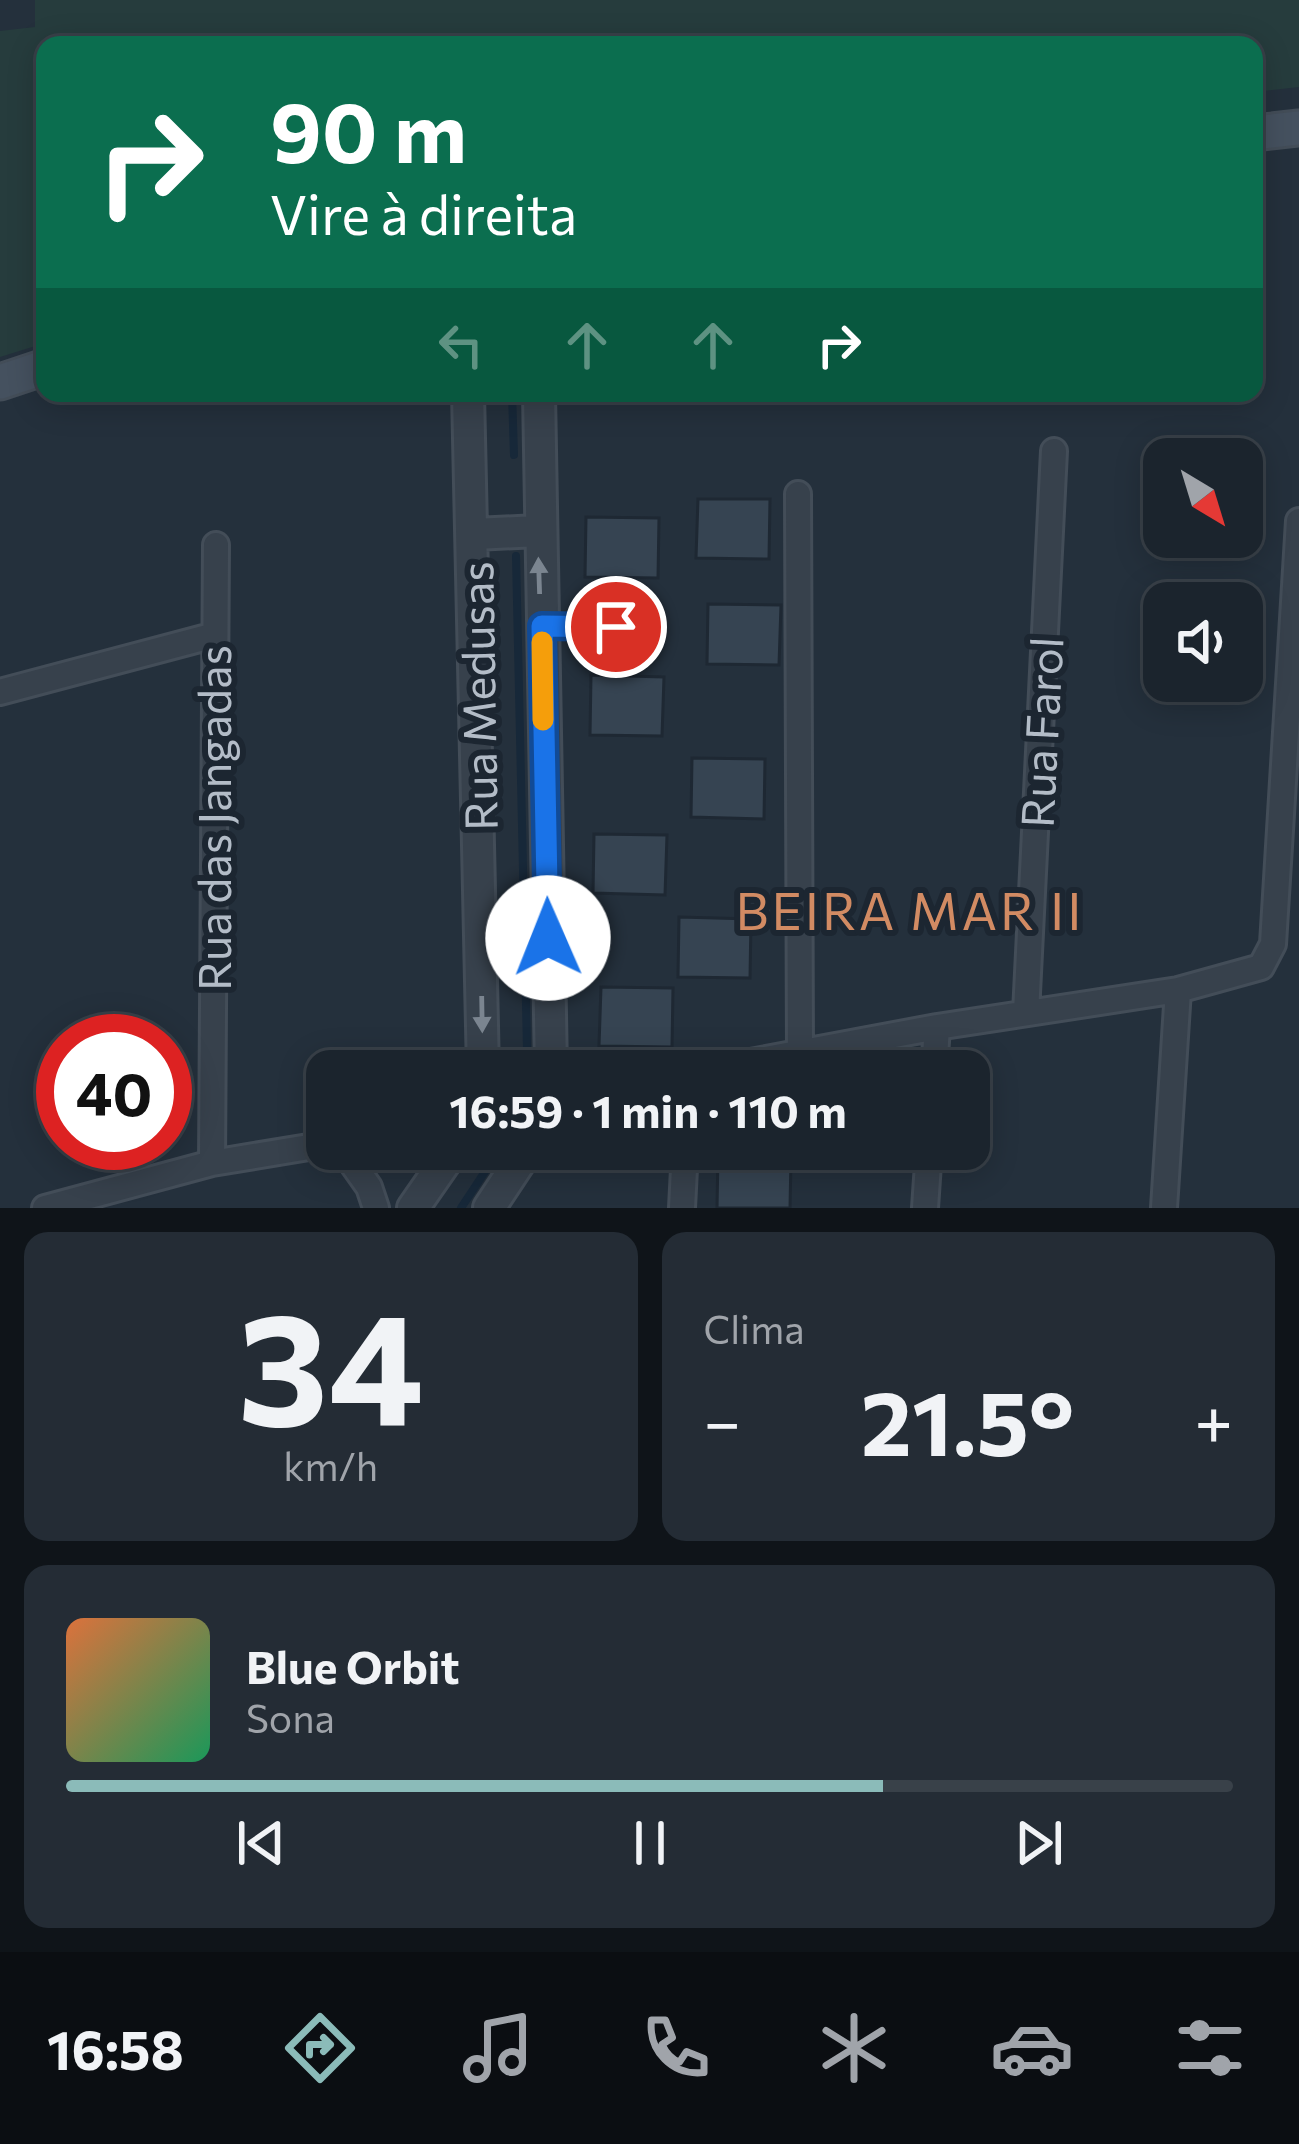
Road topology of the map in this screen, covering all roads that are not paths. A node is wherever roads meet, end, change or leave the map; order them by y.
1 (1299, 128) edge
2 (1263, 132) edge
3 (36, 370) edge
4 (0, 382) edge
5 (468, 402) edge
6 (539, 402) edge
7 (1054, 451) dead end
8 (798, 494) dead end
9 (1299, 521) edge
10 (538, 531) junction
11 (475, 534) junction
12 (216, 545) dead end
13 (542, 626) junction
14 (653, 628) dead end
15 (212, 636) junction
16 (0, 692) edge
17 (1290, 755) edge
18 (1178, 990) junction
19 (1026, 1013) junction
20 (937, 1027) junction
21 (483, 1050) edge
22 (550, 1050) edge
23 (800, 1050) edge
24 (811, 1050) edge
25 (935, 1050) edge
26 (306, 1147) edge
27 (212, 1163) junction
28 (357, 1170) edge
29 (439, 1170) edge
30 (514, 1170) edge
31 (685, 1170) edge
32 (928, 1170) edge
33 (106, 1200) edge
34 (45, 1208) edge
35 (376, 1208) edge
36 (413, 1208) edge
37 (490, 1208) edge
38 (682, 1208) edge
39 (925, 1208) edge
40 (1164, 1208) edge

1 - 2 main road
3 - 4 main road
5 - 11 street, Rua Medusas
6 - 10 street
7 - 19 street, Rua Farol
8 - 23 street
9 - 17 street
10 - 11 street
13 -> 10 street
11 -> 21 street, Rua Medusas
12 - 15 street, Rua das Jangadas
13 - 14 lane
13 - 22 street
15 - 16 street
15 - 27 street, Rua das Jangadas
17 - 18 street
18 - 19 street
18 - 40 street
19 - 20 street
20 - 24 street
20 - 25 street
26 - 27 street
27 - 33 street
28 - 35 street
29 - 36 street
30 - 37 street
31 - 38 street
32 - 39 street
33 - 34 street

